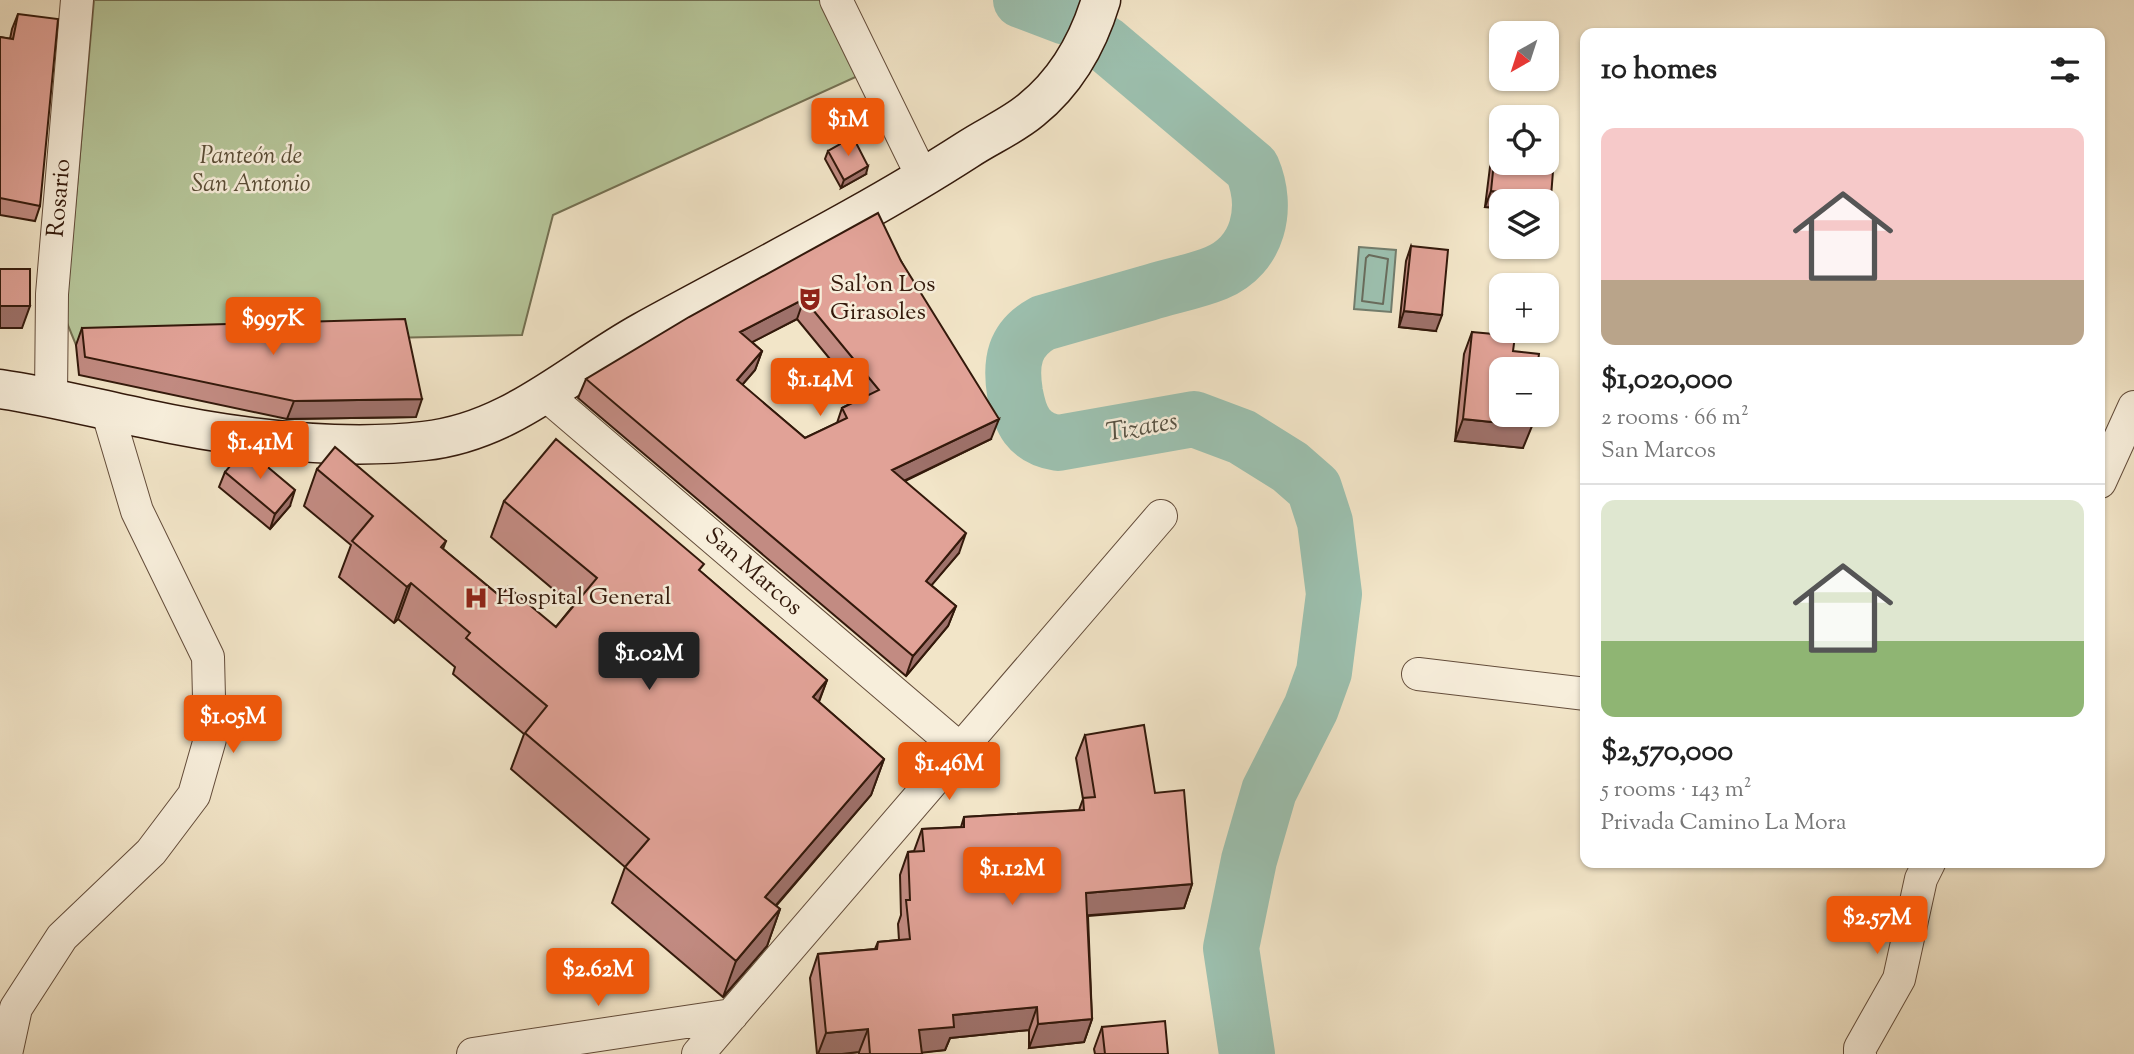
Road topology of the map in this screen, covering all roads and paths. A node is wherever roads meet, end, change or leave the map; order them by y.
1 (77, 0) edge
2 (835, 0) edge
3 (1101, 0) edge
4 (923, 178) junction
5 (0, 389) edge
6 (546, 395) junction
7 (51, 396) junction
8 (2134, 407) edge
9 (107, 410) junction
10 (2105, 471) edge
11 (1161, 516) dead end
12 (1418, 674) dead end
13 (1580, 693) edge
14 (960, 749) junction
15 (1926, 868) edge
16 (732, 1015) junction
17 (6, 1054) edge
18 (473, 1054) edge
19 (698, 1054) edge
20 (1860, 1054) edge

1 - 7 street, Rosario
2 - 4 street
3 - 4 main road
4 - 6 main road
5 - 7 main road
6 - 9 main road
6 - 14 street, San Marcos
7 - 9 main road
8 - 10 street
9 - 17 street
11 - 14 street
12 - 13 street
14 - 16 street
15 - 20 street
16 - 18 street
16 - 19 street

